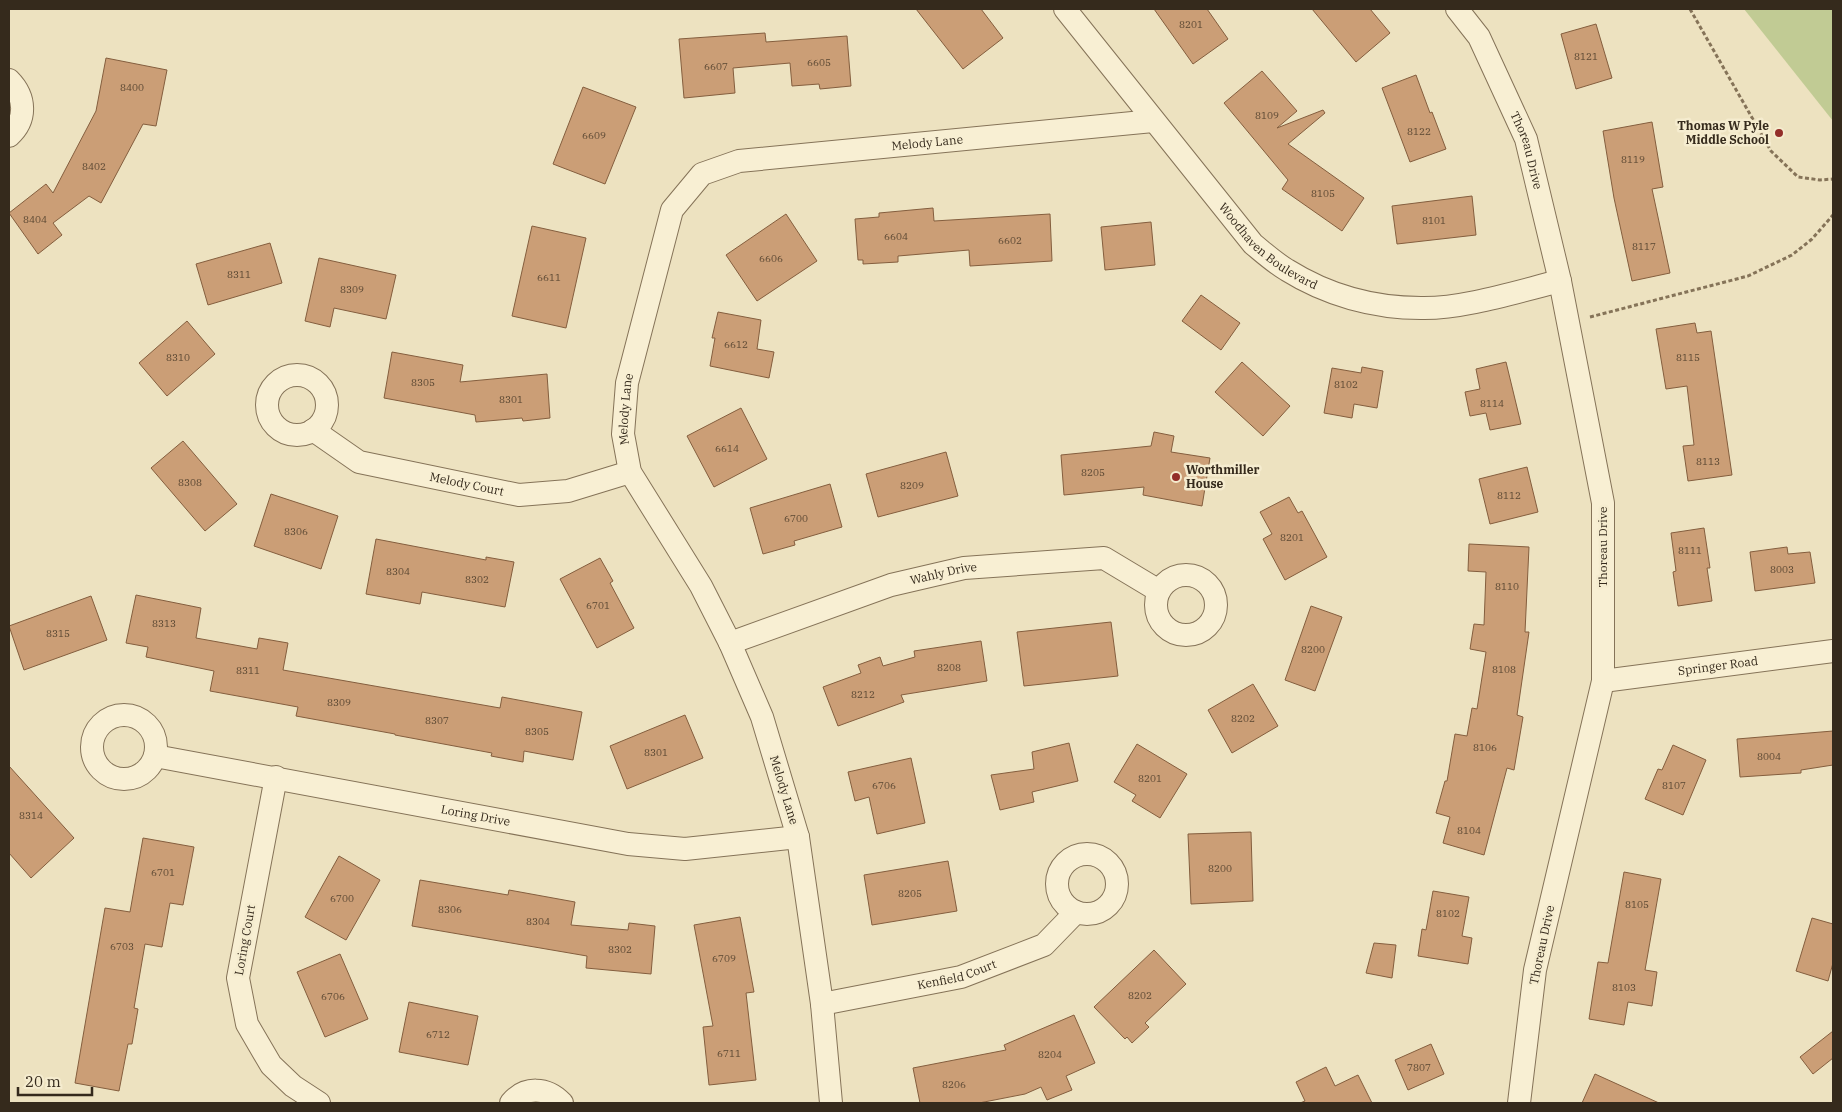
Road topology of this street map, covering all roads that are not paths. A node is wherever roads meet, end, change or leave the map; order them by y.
1 (1065, 9) edge
2 (1457, 9) edge
3 (9, 80) edge
4 (1154, 120) junction
5 (9, 136) edge
6 (1560, 281) junction
7 (313, 430) dead end
8 (630, 472) junction
9 (1159, 591) dead end
10 (730, 643) junction
11 (1833, 651) edge
12 (1603, 681) junction
13 (154, 756) dead end
14 (276, 777) junction
15 (798, 837) junction
16 (1076, 912) dead end
17 (822, 1004) junction
18 (319, 1103) edge
19 (511, 1103) edge
20 (562, 1103) edge
21 (831, 1103) edge
22 (1519, 1103) edge

1 - 4 street, Woodhaven Boulevard
2 - 6 street, Thoreau Drive
3 - 5 street
4 - 6 street, Woodhaven Boulevard
4 - 8 street, Melody Lane
6 - 12 street, Thoreau Drive
7 - 8 street, Melody Court
8 - 10 street, Melody Lane
9 - 10 street, Wahly Drive
10 - 15 street, Melody Lane
11 - 12 street, Springer Road
12 - 22 street, Thoreau Drive
13 - 14 street, Loring Drive
14 - 15 street, Loring Drive
14 - 18 street, Loring Court
15 - 17 street, Melody Lane
16 - 17 street, Kenfield Court
17 - 21 street, Melody Lane
19 - 20 street

